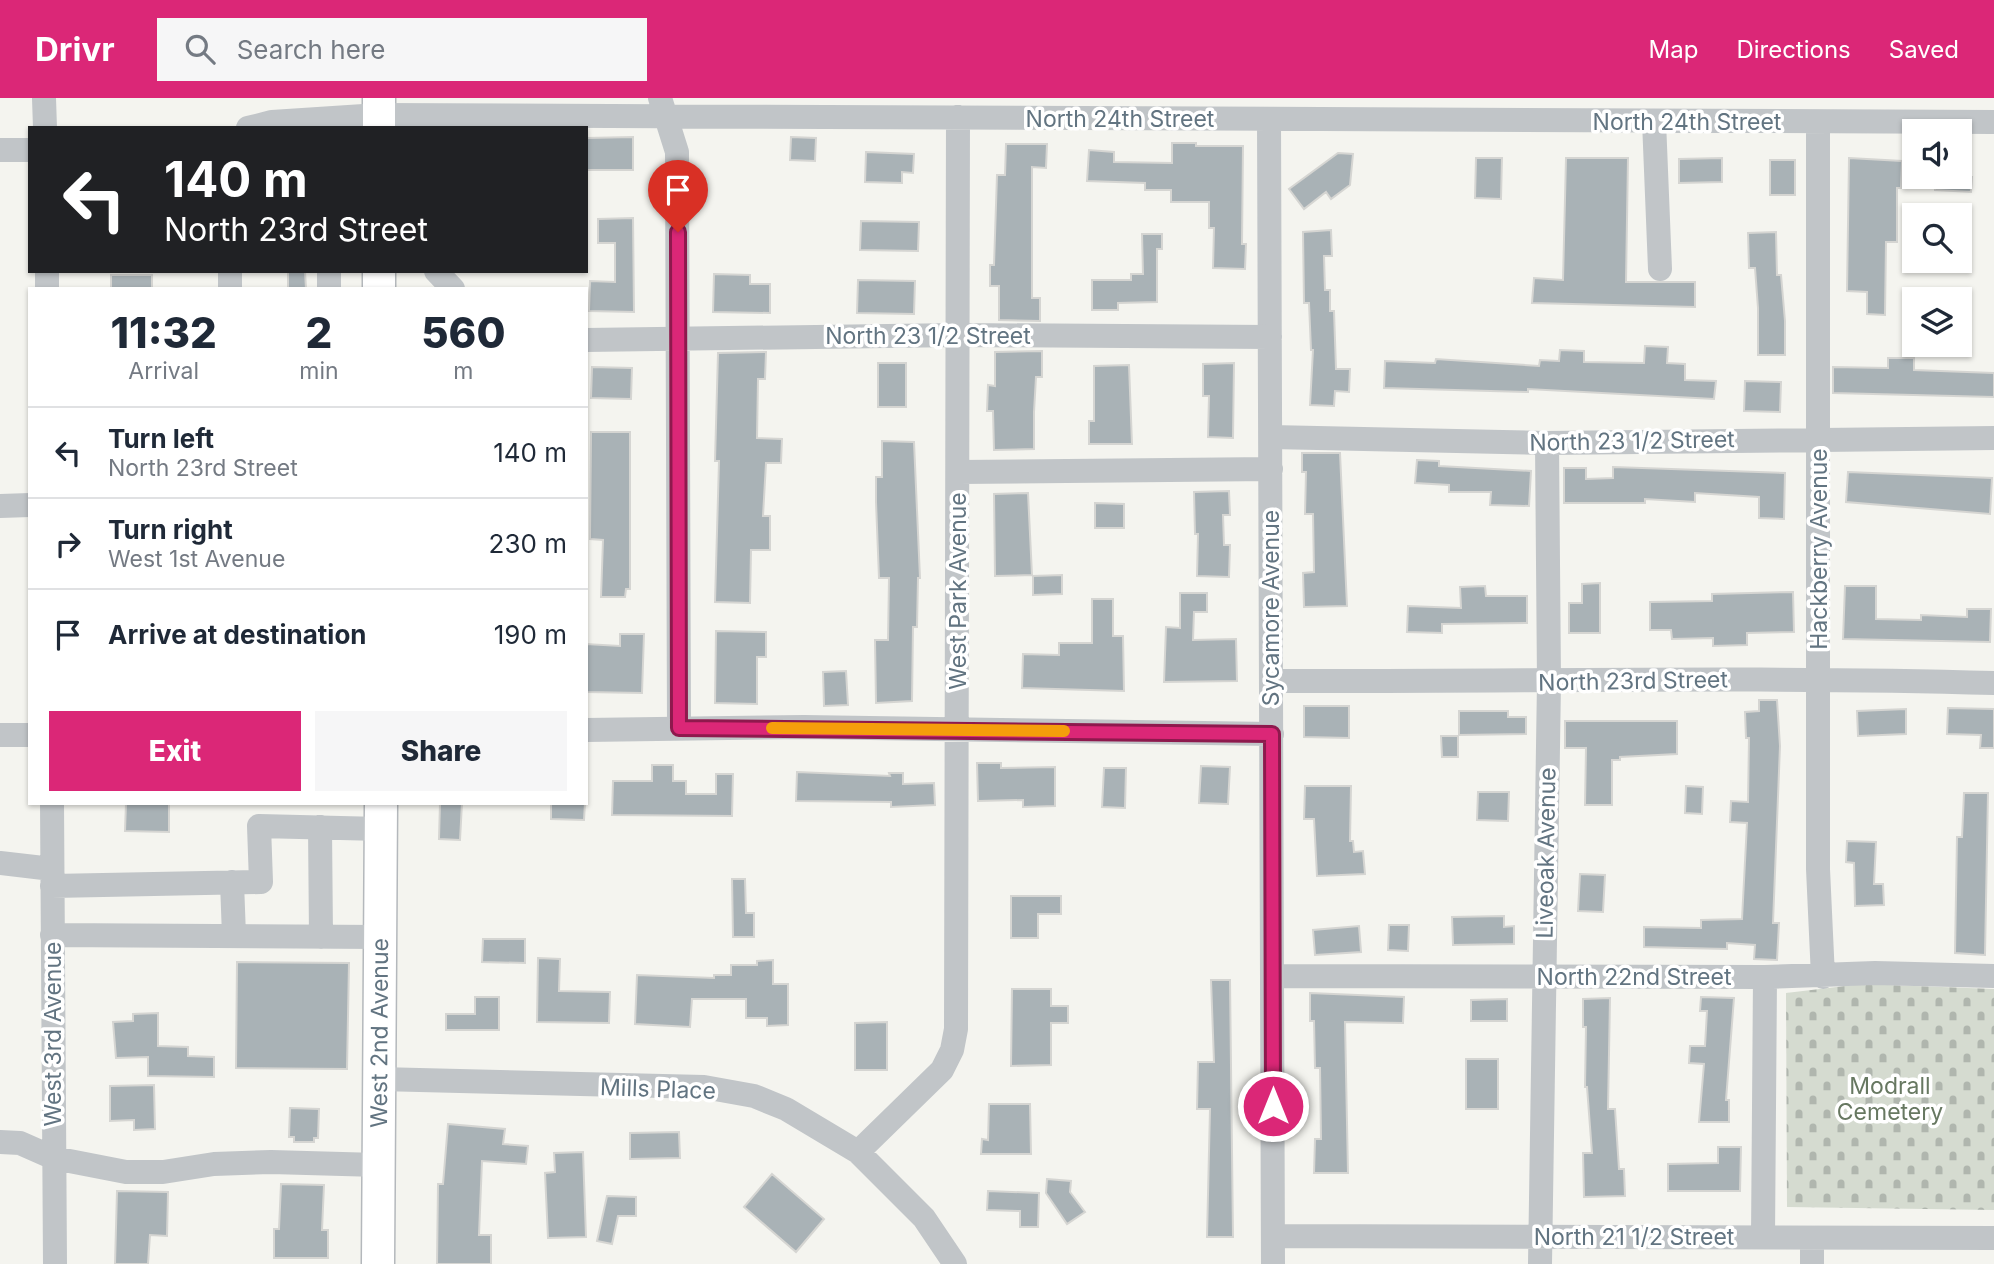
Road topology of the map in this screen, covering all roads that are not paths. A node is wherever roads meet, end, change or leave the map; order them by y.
1 (44, 98) edge
2 (561, 107) edge
3 (662, 107) edge
4 (925, 108) edge
5 (1189, 109) edge
6 (1470, 110) edge
7 (1766, 110) edge
8 (379, 113) edge
9 (958, 117) junction
10 (1269, 120) junction
11 (1654, 121) junction
12 (1818, 122) junction
13 (1994, 122) edge
14 (335, 123) edge
15 (292, 124) edge
16 (44, 126) edge
17 (270, 126) edge
18 (0, 150) edge
19 (28, 150) edge
20 (1660, 269) dead end
21 (438, 273) edge
22 (451, 287) edge
23 (959, 335) junction
24 (1270, 337) junction
25 (679, 339) junction
26 (588, 340) edge
27 (1271, 437) junction
28 (1820, 438) junction
29 (1994, 438) edge
30 (1548, 443) junction
31 (1271, 468) junction
32 (958, 472) junction
33 (28, 505) edge
34 (0, 506) edge
35 (1819, 678) junction
36 (1271, 681) junction
37 (1549, 682) junction
38 (1994, 684) edge
39 (679, 728) junction
40 (588, 730) edge
41 (958, 730) junction
42 (1272, 734) junction
43 (0, 735) edge
44 (28, 735) edge
45 (52, 805) edge
46 (381, 816) edge
47 (320, 827) junction
48 (0, 863) edge
49 (52, 878) junction
50 (232, 882) junction
51 (52, 935) junction
52 (234, 936) junction
53 (321, 937) junction
54 (380, 937) junction
55 (1273, 976) junction
56 (1994, 976) edge
57 (1544, 977) junction
58 (1765, 977) junction
59 (1823, 977) junction
60 (379, 1079) junction
61 (0, 1142) edge
62 (858, 1152) junction
63 (54, 1158) junction
64 (378, 1165) junction
65 (1273, 1236) junction
66 (1540, 1236) junction
67 (1763, 1237) junction
68 (1812, 1238) junction
69 (1994, 1238) edge
70 (55, 1264) edge
71 (378, 1264) edge
72 (955, 1264) edge
73 (1273, 1264) edge
74 (1540, 1264) edge
75 (1812, 1264) edge

1 - 16 street
2 - 3 street, North 24th Street
2 - 8 street, North 24th Street
3 - 4 street, North 24th Street
3 - 25 street
4 - 9 street, North 24th Street
5 - 9 street, North 24th Street
5 - 10 street, North 24th Street
6 - 10 street, North 24th Street
6 - 11 street, North 24th Street
7 - 11 street, North 24th Street
7 - 12 street, North 24th Street
8 - 14 street, North 24th Street
9 - 23 street, West Park Avenue
10 - 24 street, Sycamore Avenue
11 - 20 street
12 - 13 street, North 24th Street
12 - 28 street, Hackberry Avenue
14 - 15 street, North 24th Street
15 - 17 street, North 24th Street
18 - 19 street
21 - 22 street
23 - 24 street, North 23 1/2 Street
23 - 25 street, North 23 1/2 Street
23 - 32 street, West Park Avenue
24 - 27 street, Sycamore Avenue
25 - 26 street, North 23 1/2 Street
25 - 39 street
27 - 30 street, North 23 1/2 Street
27 - 31 street, Sycamore Avenue
28 - 29 street, North 23 1/2 Street
28 - 30 street, North 23 1/2 Street
28 - 35 street, Hackberry Avenue
30 - 37 street, Liveoak Avenue
31 - 32 street
31 - 36 street, Sycamore Avenue
32 - 41 street, West Park Avenue
33 - 34 street
35 - 37 street, North 23rd Street
35 - 38 street, North 23rd Street
35 - 59 street, Hackberry Avenue
36 - 37 street, North 23rd Street
36 - 42 street, Sycamore Avenue
37 - 57 street, Liveoak Avenue
39 - 40 street
39 - 41 street
41 - 42 street
41 - 62 street, West Park Avenue
42 - 55 street, Sycamore Avenue
43 - 44 street
45 - 49 street, West 3rd Avenue
46 - 47 street
46 - 54 main road, West 2nd Avenue
47 - 50 street
47 - 53 street
48 - 49 street
49 - 50 street
49 - 51 street, West 3rd Avenue
50 - 52 street
51 - 52 street
51 - 63 street, West 3rd Avenue
52 - 53 street
53 - 54 street
54 - 60 main road, West 2nd Avenue
55 - 57 street, North 22nd Street
55 - 65 street, Sycamore Avenue
56 - 59 street, North 22nd Street
57 - 58 street, North 22nd Street
57 - 66 street, Liveoak Avenue
58 - 59 street, North 22nd Street
58 - 67 street
60 - 62 street, Mills Place
60 - 64 main road, West 2nd Avenue
61 - 63 street
62 - 72 street, Mills Place
63 - 64 street
63 - 70 street, West 3rd Avenue
64 - 71 main road, West 2nd Avenue
65 - 66 street, North 21 1/2 Street
65 - 73 street, Sycamore Avenue
66 - 67 street, North 21 1/2 Street
66 - 74 street, Liveoak Avenue
67 - 68 street, North 21 1/2 Street
68 - 69 street, North 21 1/2 Street
68 - 75 street

